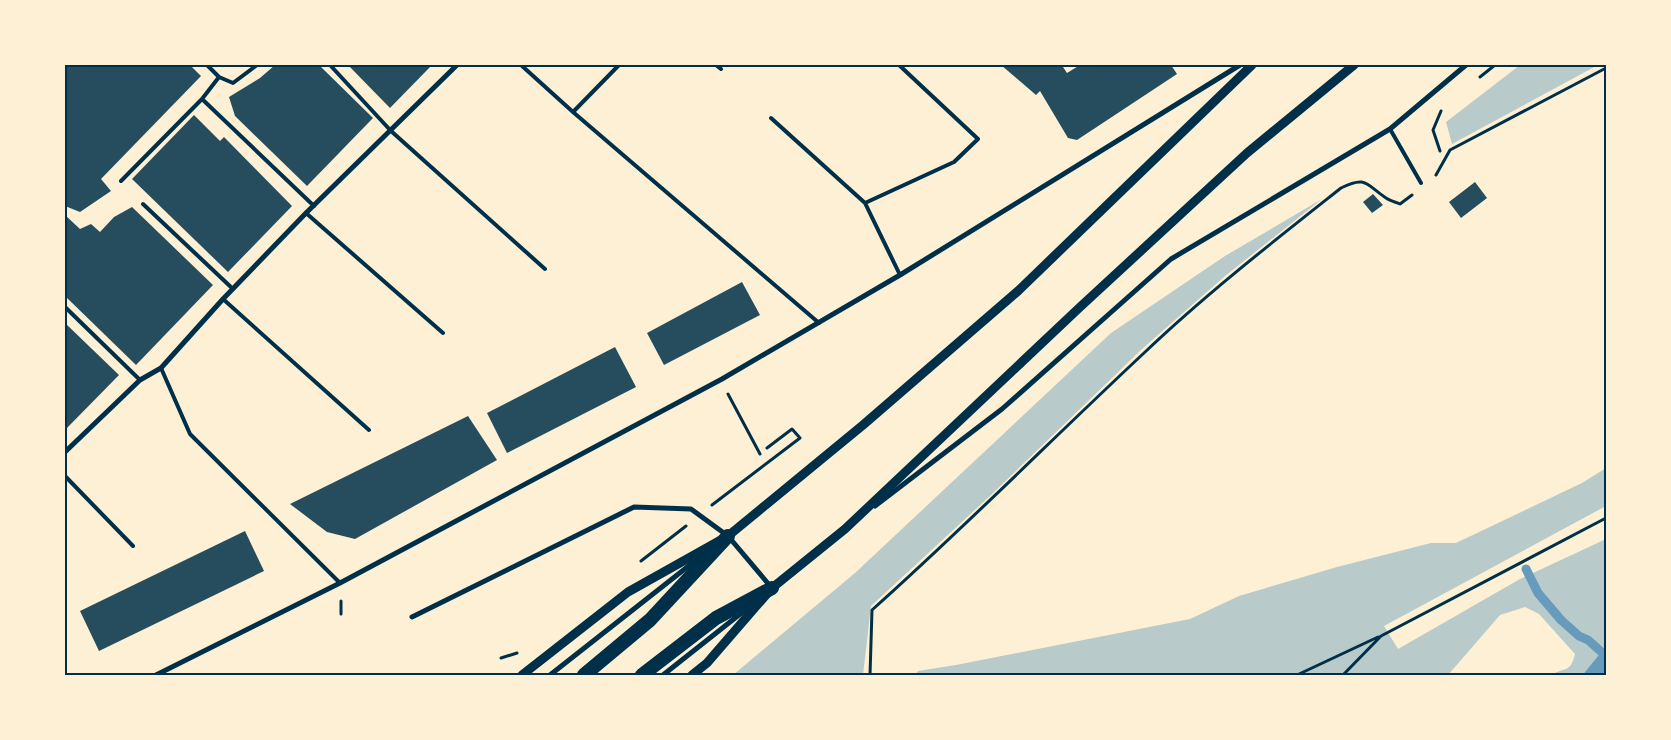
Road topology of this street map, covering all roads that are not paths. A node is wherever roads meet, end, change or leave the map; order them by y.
1 (207, 65) edge
2 (257, 65) edge
3 (330, 65) edge
4 (457, 65) edge
5 (521, 65) edge
6 (619, 65) edge
7 (716, 65) edge
8 (900, 65) edge
9 (1240, 65) edge
10 (1252, 65) edge
11 (1354, 65) edge
12 (1466, 65) edge
13 (721, 69) dead end
14 (219, 77) junction
15 (202, 99) junction
16 (573, 112) junction
17 (772, 118) dead end
18 (1390, 129) junction
19 (391, 131) junction
20 (121, 181) dead end
21 (1421, 183) dead end
22 (865, 203) junction
23 (143, 204) dead end
24 (314, 206) junction
25 (306, 213) junction
26 (545, 269) dead end
27 (900, 276) junction
28 (233, 289) junction
29 (223, 299) junction
30 (65, 307) edge
31 (819, 323) junction
32 (443, 333) dead end
33 (161, 368) junction
34 (140, 380) junction
35 (369, 430) dead end
36 (65, 452) edge
37 (65, 476) edge
38 (845, 529) junction
39 (728, 536) junction
40 (133, 546) dead end
41 (340, 583) junction
42 (772, 588) junction
43 (412, 617) dead end
44 (156, 675) edge
45 (522, 675) edge
46 (550, 675) edge
47 (584, 675) edge
48 (642, 675) edge
49 (664, 675) edge
50 (692, 675) edge

1 - 14 lane
2 - 14 lane
3 - 19 lane
4 - 19 street
5 - 16 lane
6 - 16 lane
7 - 13 lane
8 - 22 lane
9 - 27 street
10 - 39 street
11 - 38 street
12 - 18 street
14 - 15 lane
15 - 20 lane
15 - 24 lane
16 - 31 lane
17 - 22 lane
18 - 21 lane
18 - 38 street
19 - 24 street
19 - 26 lane
22 - 27 lane
23 - 28 lane
24 - 25 street
25 - 28 street
25 - 32 lane
27 - 31 street
28 - 29 street
29 - 33 street
29 - 35 lane
30 - 34 lane
31 - 41 street
33 - 34 street
33 - 41 lane
34 - 36 street
37 - 40 lane
38 - 42 street
39 - 42 street
39 - 43 street
39 - 45 street
39 - 46 street
39 - 47 highway
41 - 44 street
42 - 48 highway
42 - 49 street
42 - 50 street

